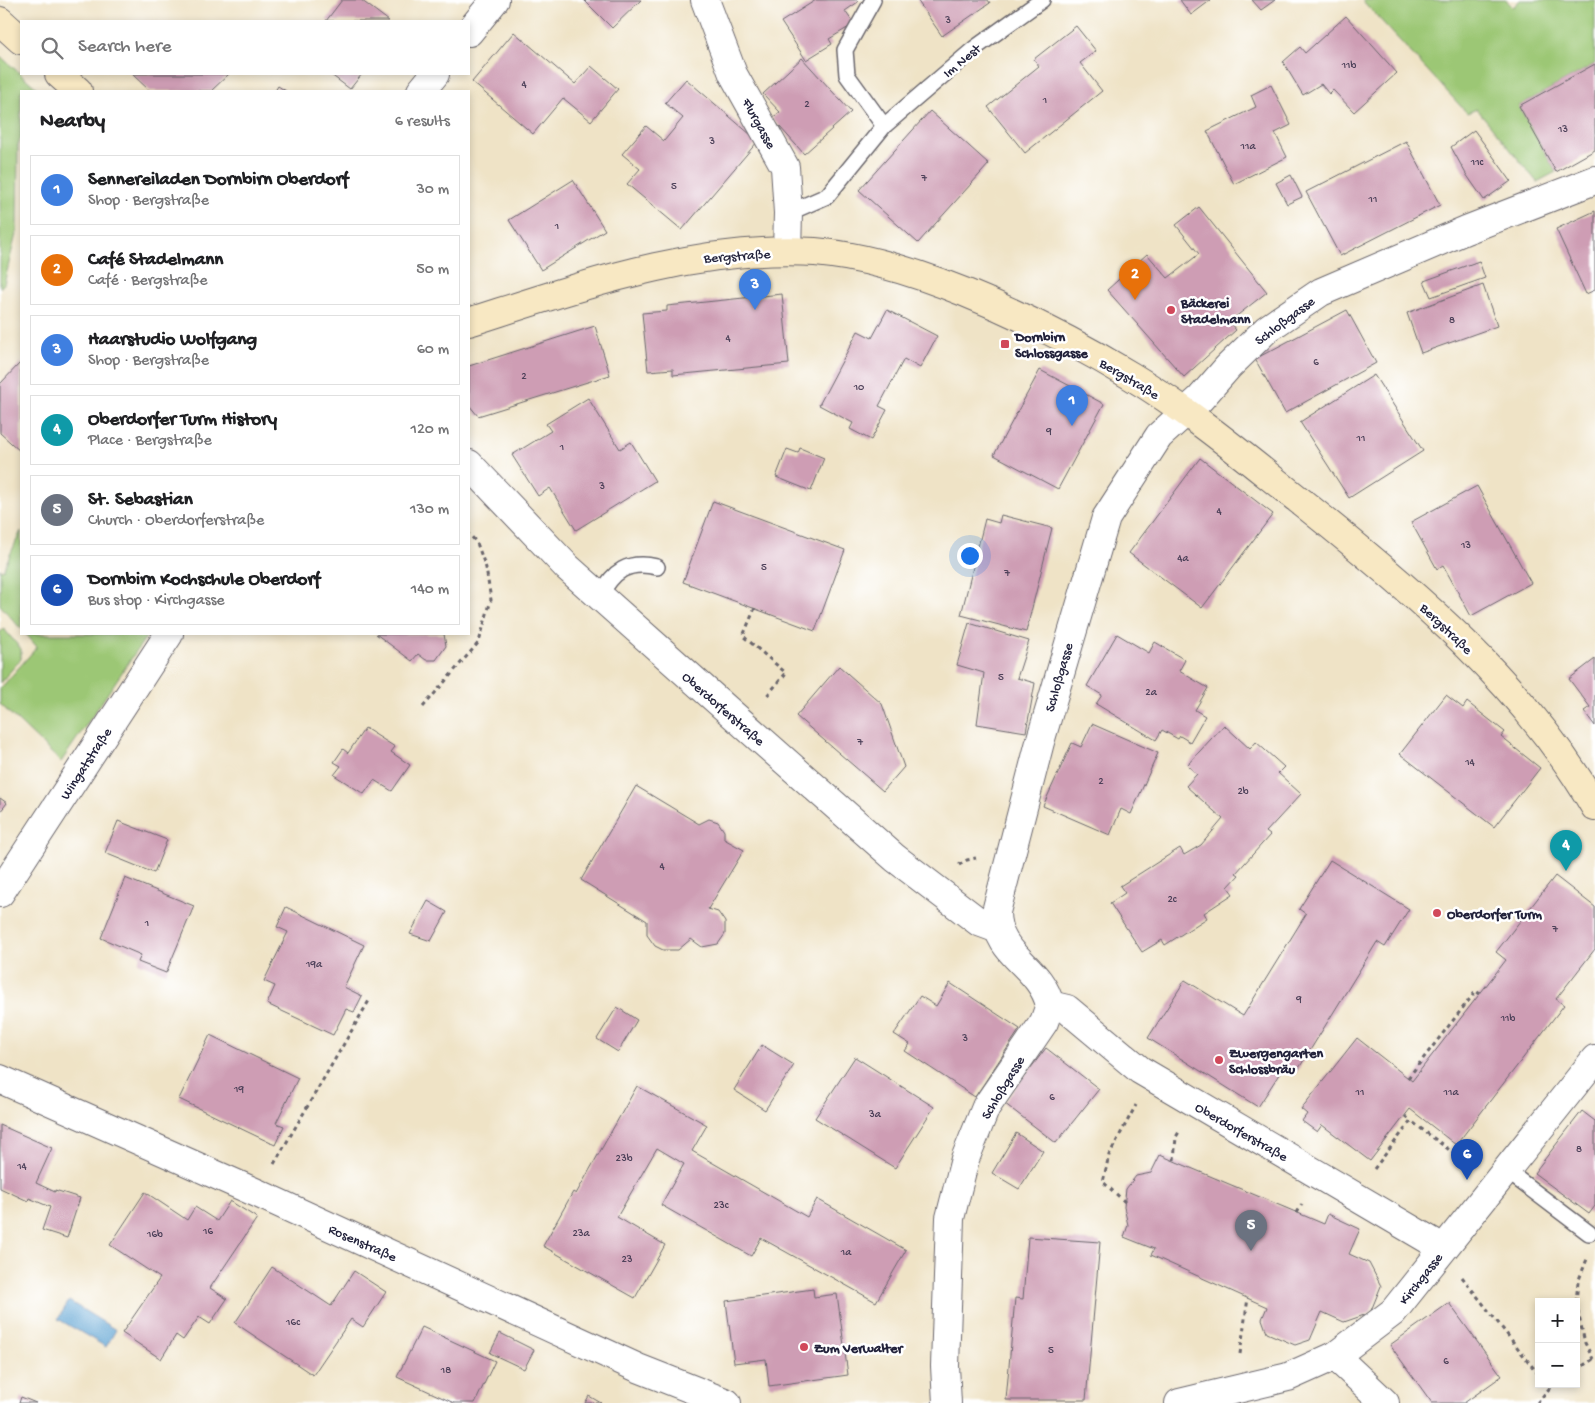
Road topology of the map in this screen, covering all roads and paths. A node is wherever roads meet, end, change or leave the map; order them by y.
1 (495, 0) edge
2 (705, 0) edge
3 (873, 0) edge
4 (1042, 0) edge
5 (0, 21) edge
6 (470, 31) edge
7 (20, 39) edge
8 (60, 75) edge
9 (434, 75) edge
10 (77, 90) edge
11 (422, 90) edge
12 (884, 126) junction
13 (1595, 180) edge
14 (788, 213) junction
15 (787, 251) junction
16 (470, 322) edge
17 (1186, 413) junction
18 (470, 465) edge
19 (470, 535) edge
20 (656, 567) dead end
21 (600, 596) junction
22 (755, 608) dead end
23 (169, 635) edge
24 (762, 701) dead end
25 (423, 707) dead end
26 (1595, 807) edge
27 (984, 862) dead end
28 (954, 872) dead end
29 (0, 893) edge
30 (998, 929) junction
31 (1480, 994) dead end
32 (370, 999) dead end
33 (1050, 1005) junction
34 (1595, 1059) edge
35 (1408, 1078) dead end
36 (0, 1079) edge
37 (1137, 1104) dead end
38 (1405, 1116) dead end
39 (1411, 1121) junction
40 (1176, 1137) dead end
41 (1174, 1160) dead end
42 (1462, 1160) dead end
43 (1377, 1164) dead end
44 (270, 1171) dead end
45 (1507, 1171) junction
46 (1125, 1202) dead end
47 (1589, 1234) joint
48 (1443, 1248) junction
49 (1461, 1276) dead end
50 (1248, 1298) dead end
51 (1576, 1298) edge
52 (1580, 1318) edge
53 (1335, 1356) junction
54 (1594, 1359) edge
55 (1239, 1360) dead end
56 (1580, 1368) edge
57 (1535, 1370) edge
58 (1546, 1388) edge
59 (1223, 1398) edge
60 (727, 1403) edge
61 (947, 1403) edge
62 (1179, 1403) edge
63 (1386, 1403) edge
64 (1537, 1403) edge

1 - 6 street
2 - 14 street, Flurgasse
3 - 12 lane
4 - 12 lane, Im Nest
5 - 7 main road
8 - 10 main road
9 - 11 street
12 - 14 lane, Im Nest
13 - 17 street, Schloßgasse
14 - 15 street, Flurgasse
15 - 16 main road, Bergstraße
15 - 17 main road, Bergstraße
17 - 26 main road, Bergstraße
17 - 30 street, Schloßgasse
18 - 21 street, Oberdorferstraße
19 - 25 path
20 - 21 lane
21 - 30 street, Oberdorferstraße
22 - 24 path
23 - 29 street, Wingatstraße
27 - 28 path
30 - 33 street, Schloßgasse
31 - 35 path
32 - 44 path
33 - 48 street, Oberdorferstraße
33 - 61 street, Schloßgasse
34 - 45 street, Kirchgasse
36 - 60 street, Rosenstraße
37 - 46 path
38 - 39 path
39 - 42 path
39 - 43 path
40 - 41 path
45 - 47 lane
45 - 48 street, Kirchgasse
47 - 51 path
48 - 53 street, Kirchgasse
49 - 57 path
50 - 55 path
52 - 54 path
53 - 59 street, Kirchgasse
53 - 63 street
54 - 56 path
58 - 64 path
59 - 62 street, Kirchgasse

